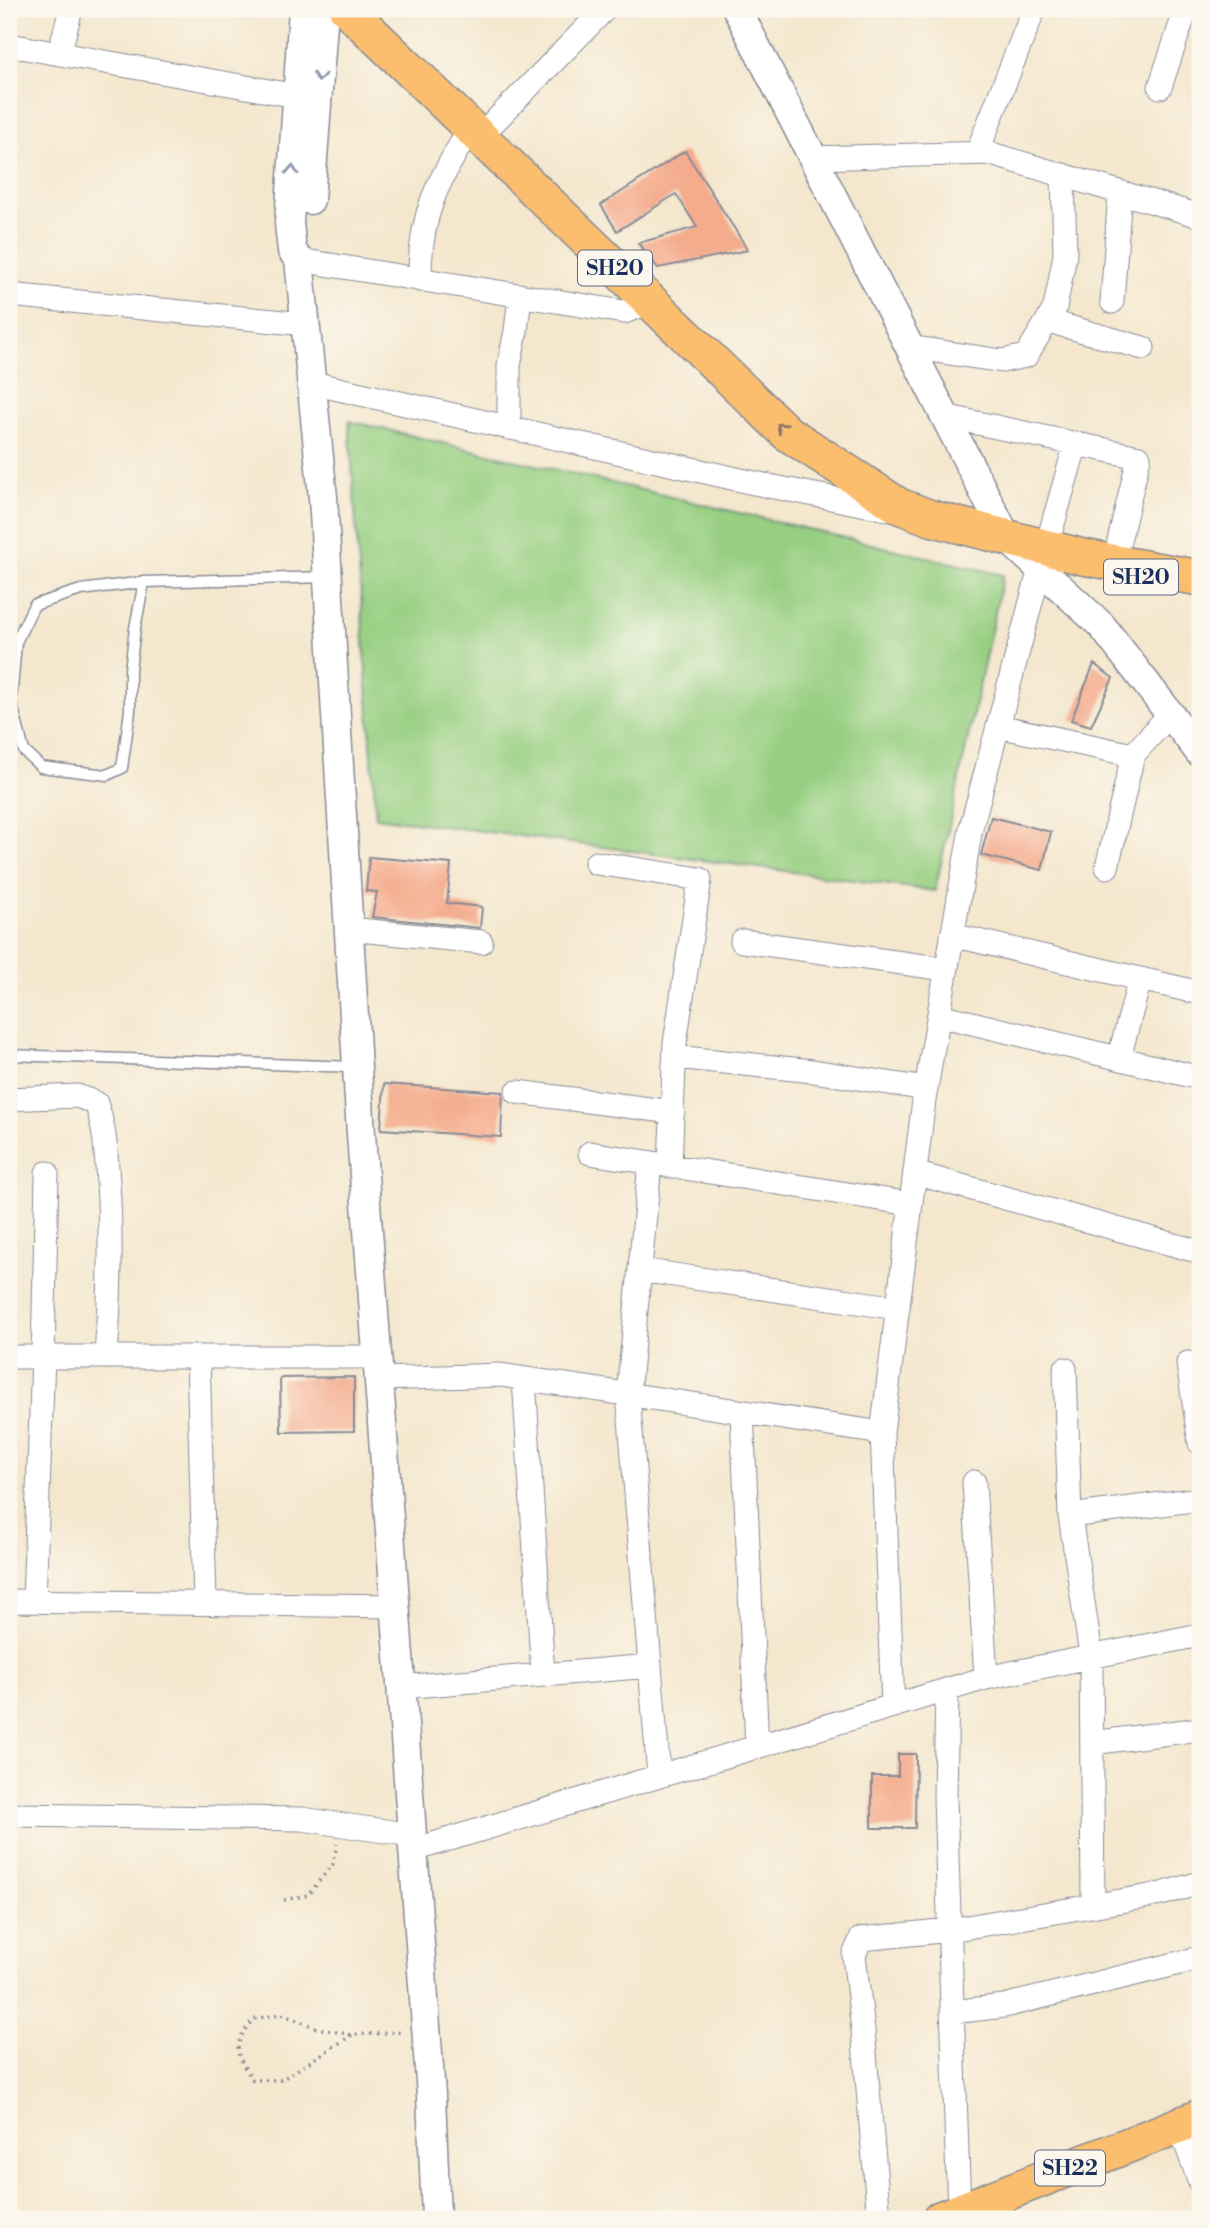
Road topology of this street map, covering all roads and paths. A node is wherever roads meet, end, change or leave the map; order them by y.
1 (71, 9) edge
2 (303, 9) edge
3 (324, 9) edge
4 (347, 9) edge
5 (374, 9) edge
6 (737, 9) edge
7 (1034, 9) edge
8 (594, 13) edge
9 (1191, 14) edge
10 (9, 45) edge
11 (59, 54) junction
12 (1160, 87) dead end
13 (297, 96) junction
14 (482, 126) junction
15 (977, 153) junction
16 (813, 158) junction
17 (1063, 175) junction
18 (1120, 192) junction
19 (1200, 216) edge
20 (299, 260) junction
21 (420, 280) junction
22 (9, 295) edge
23 (520, 296) junction
24 (650, 302) junction
25 (1112, 302) dead end
26 (1048, 321) junction
27 (305, 324) junction
28 (909, 347) junction
29 (1143, 348) dead end
30 (312, 383) junction
31 (944, 415) junction
32 (509, 428) junction
33 (1076, 443) junction
34 (899, 506) junction
35 (931, 518) junction
36 (1007, 538) junction
37 (1043, 558) junction
38 (1099, 560) junction
39 (328, 577) junction
40 (1200, 578) edge
41 (144, 582) junction
42 (1200, 590) edge
43 (1170, 713) junction
44 (998, 726) junction
45 (1200, 753) edge
46 (1133, 755) junction
47 (596, 863) dead end
48 (1108, 867) dead end
49 (349, 929) junction
50 (952, 935) junction
51 (742, 941) dead end
52 (481, 942) dead end
53 (946, 969) junction
54 (1140, 979) junction
55 (1200, 993) edge
56 (939, 1015) junction
57 (9, 1055) edge
58 (675, 1057) junction
59 (1119, 1058) junction
60 (357, 1067) junction
61 (1200, 1077) edge
62 (926, 1089) junction
63 (517, 1092) dead end
64 (9, 1099) edge
65 (673, 1112) junction
66 (590, 1153) dead end
67 (660, 1164) junction
68 (47, 1173) dead end
69 (915, 1173) junction
70 (911, 1204) junction
71 (1200, 1252) edge
72 (640, 1270) junction
73 (898, 1308) junction
74 (9, 1357) edge
75 (43, 1357) junction
76 (106, 1357) junction
77 (198, 1357) junction
78 (1188, 1363) dead end
79 (378, 1368) junction
80 (1065, 1368) dead end
81 (524, 1379) junction
82 (628, 1395) junction
83 (742, 1412) junction
84 (882, 1433) junction
85 (1200, 1443) edge
86 (974, 1482) dead end
87 (1200, 1499) edge
88 (1070, 1516) junction
89 (9, 1601) edge
90 (34, 1601) junction
91 (205, 1602) junction
92 (395, 1606) junction
93 (1200, 1634) edge
94 (1091, 1656) junction
95 (650, 1666) junction
96 (543, 1675) junction
97 (986, 1678) junction
98 (401, 1687) junction
99 (947, 1690) junction
100 (892, 1706) junction
101 (1200, 1729) edge
102 (1092, 1742) junction
103 (757, 1747) junction
104 (659, 1776) junction
105 (9, 1815) edge
106 (341, 1825) junction
107 (413, 1843) junction
108 (1200, 1883) edge
109 (284, 1900) dead end
110 (1093, 1906) junction
111 (950, 1930) junction
112 (1200, 1958) edge
113 (952, 2012) junction
114 (426, 2030) junction
115 (352, 2035) junction
116 (1190, 2121) edge
117 (1200, 2182) edge
118 (949, 2215) edge
119 (436, 2219) edge
120 (879, 2219) edge

1 - 11 street
2 - 13 street
3 -> 20 street
4 - 14 main road, SH20
5 - 14 main road, SH20
6 - 16 street
7 - 15 street
8 - 14 street
9 - 12 street
10 - 11 street
11 - 13 street
20 -> 13 street
14 - 21 street
14 - 24 main road, SH20
14 - 34 main road, SH20
15 - 16 street
15 - 17 street
16 - 28 street
17 - 18 street
17 - 26 street
18 - 19 street
18 - 25 street
20 - 21 street
20 - 27 street
21 - 23 street
22 - 27 street
23 - 24 street
23 - 32 street
34 -> 24 main road, SH20
26 - 28 street
26 - 29 street
27 - 30 street
28 - 31 street
30 - 32 street
30 - 39 street
31 - 33 street
31 - 36 street
32 - 35 street
33 - 37 street
33 - 38 street
34 - 35 main road, SH20
35 - 36 main road, SH20
36 - 37 main road, SH20
37 - 38 main road, SH20
37 - 43 street
37 - 44 street
38 - 40 main road, SH20
38 - 42 main road, SH20
39 - 41 lane
39 - 49 street
41 - 41 lane
43 - 45 street
43 - 46 street
44 - 46 street
44 - 50 street
46 - 48 street
47 - 58 street
49 - 52 street
49 - 60 street
50 - 53 street
50 - 54 street
51 - 53 street
53 - 56 street
54 - 55 street
54 - 59 street
56 - 59 street
56 - 62 street
57 - 60 lane
58 - 62 street
58 - 65 street
59 - 61 street
60 - 79 street
62 - 69 street
63 - 65 street
64 - 76 street
65 - 67 street
66 - 67 street
67 - 70 street
67 - 72 street
68 - 75 street
69 - 70 street
69 - 71 street
70 - 73 street
72 - 73 street
72 - 82 street
73 - 84 street
74 - 75 street
75 - 76 street
75 - 90 street
76 - 77 street
77 - 79 street
77 - 91 street
78 - 85 street
79 - 81 street
79 - 92 street
80 - 88 street
81 - 82 street
81 - 96 street
82 - 83 street
82 - 95 street
83 - 84 street
83 - 103 street
84 - 100 street
86 - 97 street
87 - 88 street
88 - 94 street
89 - 90 street
90 - 91 street
91 - 92 street
92 - 98 street
93 - 94 street
94 - 97 street
94 - 102 street
95 - 96 street
95 - 104 street
96 - 98 street
97 - 99 street
98 - 107 street
99 - 100 street
99 - 111 street
100 - 103 street
101 - 102 street
102 - 110 street
103 - 104 street
104 - 107 street
105 - 106 street
106 - 107 street
106 - 109 path
107 - 114 street
108 - 110 street
110 - 111 street
111 - 113 street
111 - 120 street
112 - 113 street
113 - 118 street
114 - 115 path
114 - 119 street
115 - 115 path
116 - 117 street
116 - 118 main road, SH22

